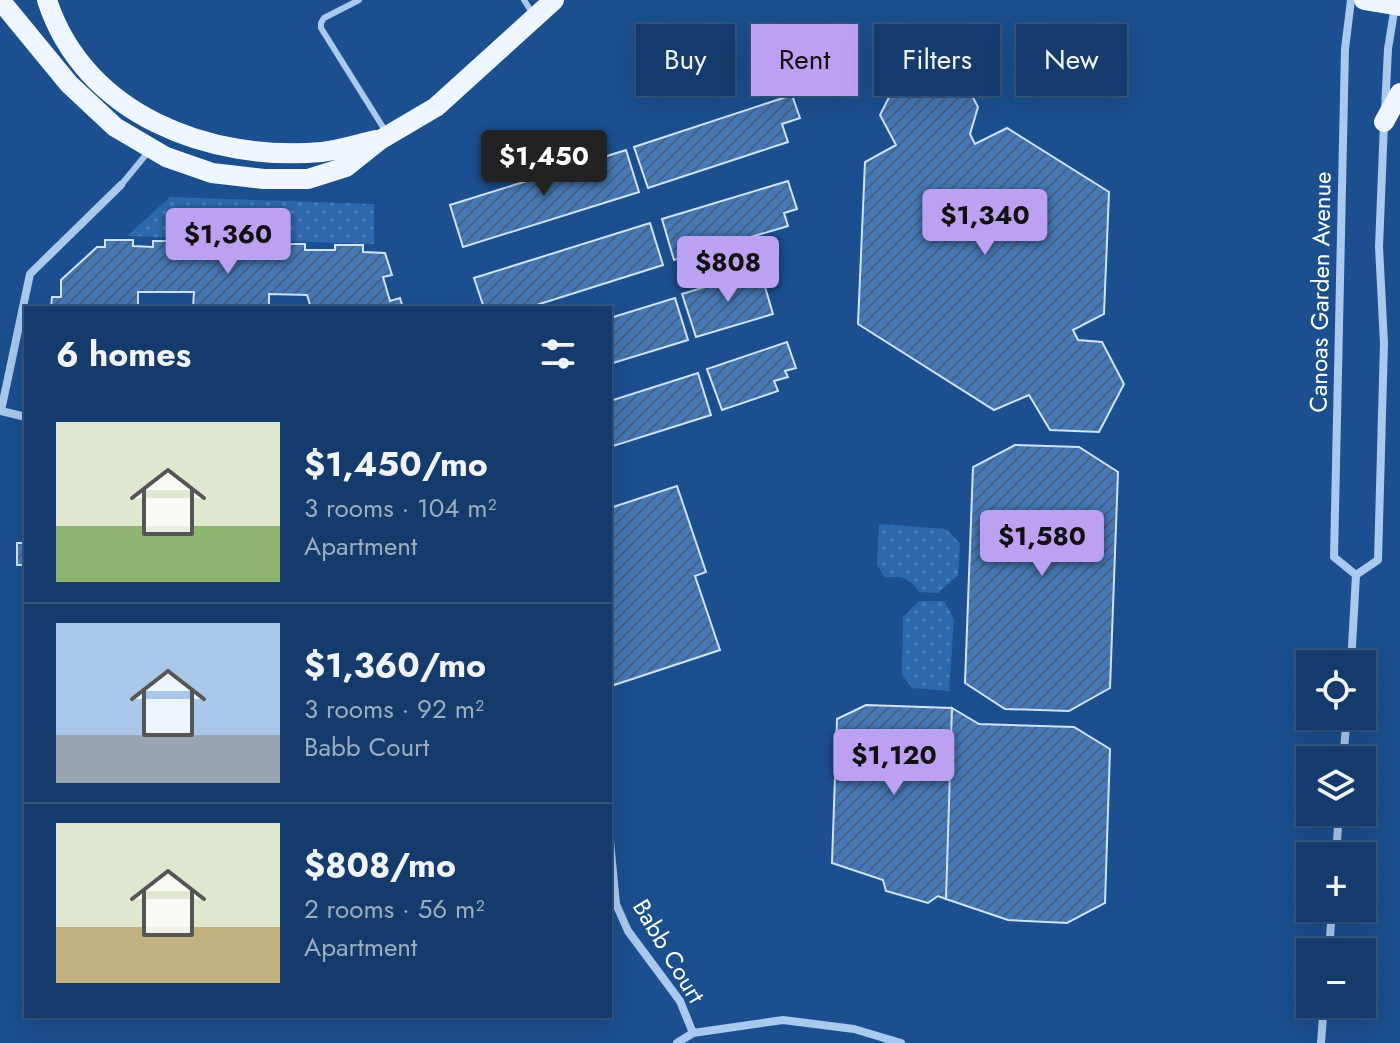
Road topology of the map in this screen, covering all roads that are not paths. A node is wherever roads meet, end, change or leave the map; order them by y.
1 (0, 0) edge
2 (47, 0) edge
3 (359, 0) edge
4 (554, 0) edge
5 (1351, 0) edge
6 (1364, 0) edge
7 (1398, 6) edge
8 (530, 8) edge
9 (1400, 93) edge
10 (1384, 122) junction
11 (384, 137) junction
12 (151, 148) junction
13 (121, 185) joint
14 (24, 417) edge
15 (1356, 575) junction
16 (1352, 650) edge
17 (612, 862) edge
18 (1323, 1018) edge
19 (693, 1033) junction
20 (677, 1043) edge
21 (901, 1043) edge
22 (1321, 1043) edge

1 - 12 main road
2 - 11 main road
3 - 11 lane
4 - 8 main road
5 - 15 street, Canoas Garden Avenue
6 - 7 main road
7 - 10 street
8 - 11 main road
9 - 10 main road
10 - 15 street
11 - 12 main road
12 - 13 lane
13 - 14 street
15 - 16 street
17 - 19 street, Babb Court
18 - 22 street
19 - 20 street
19 - 21 street

